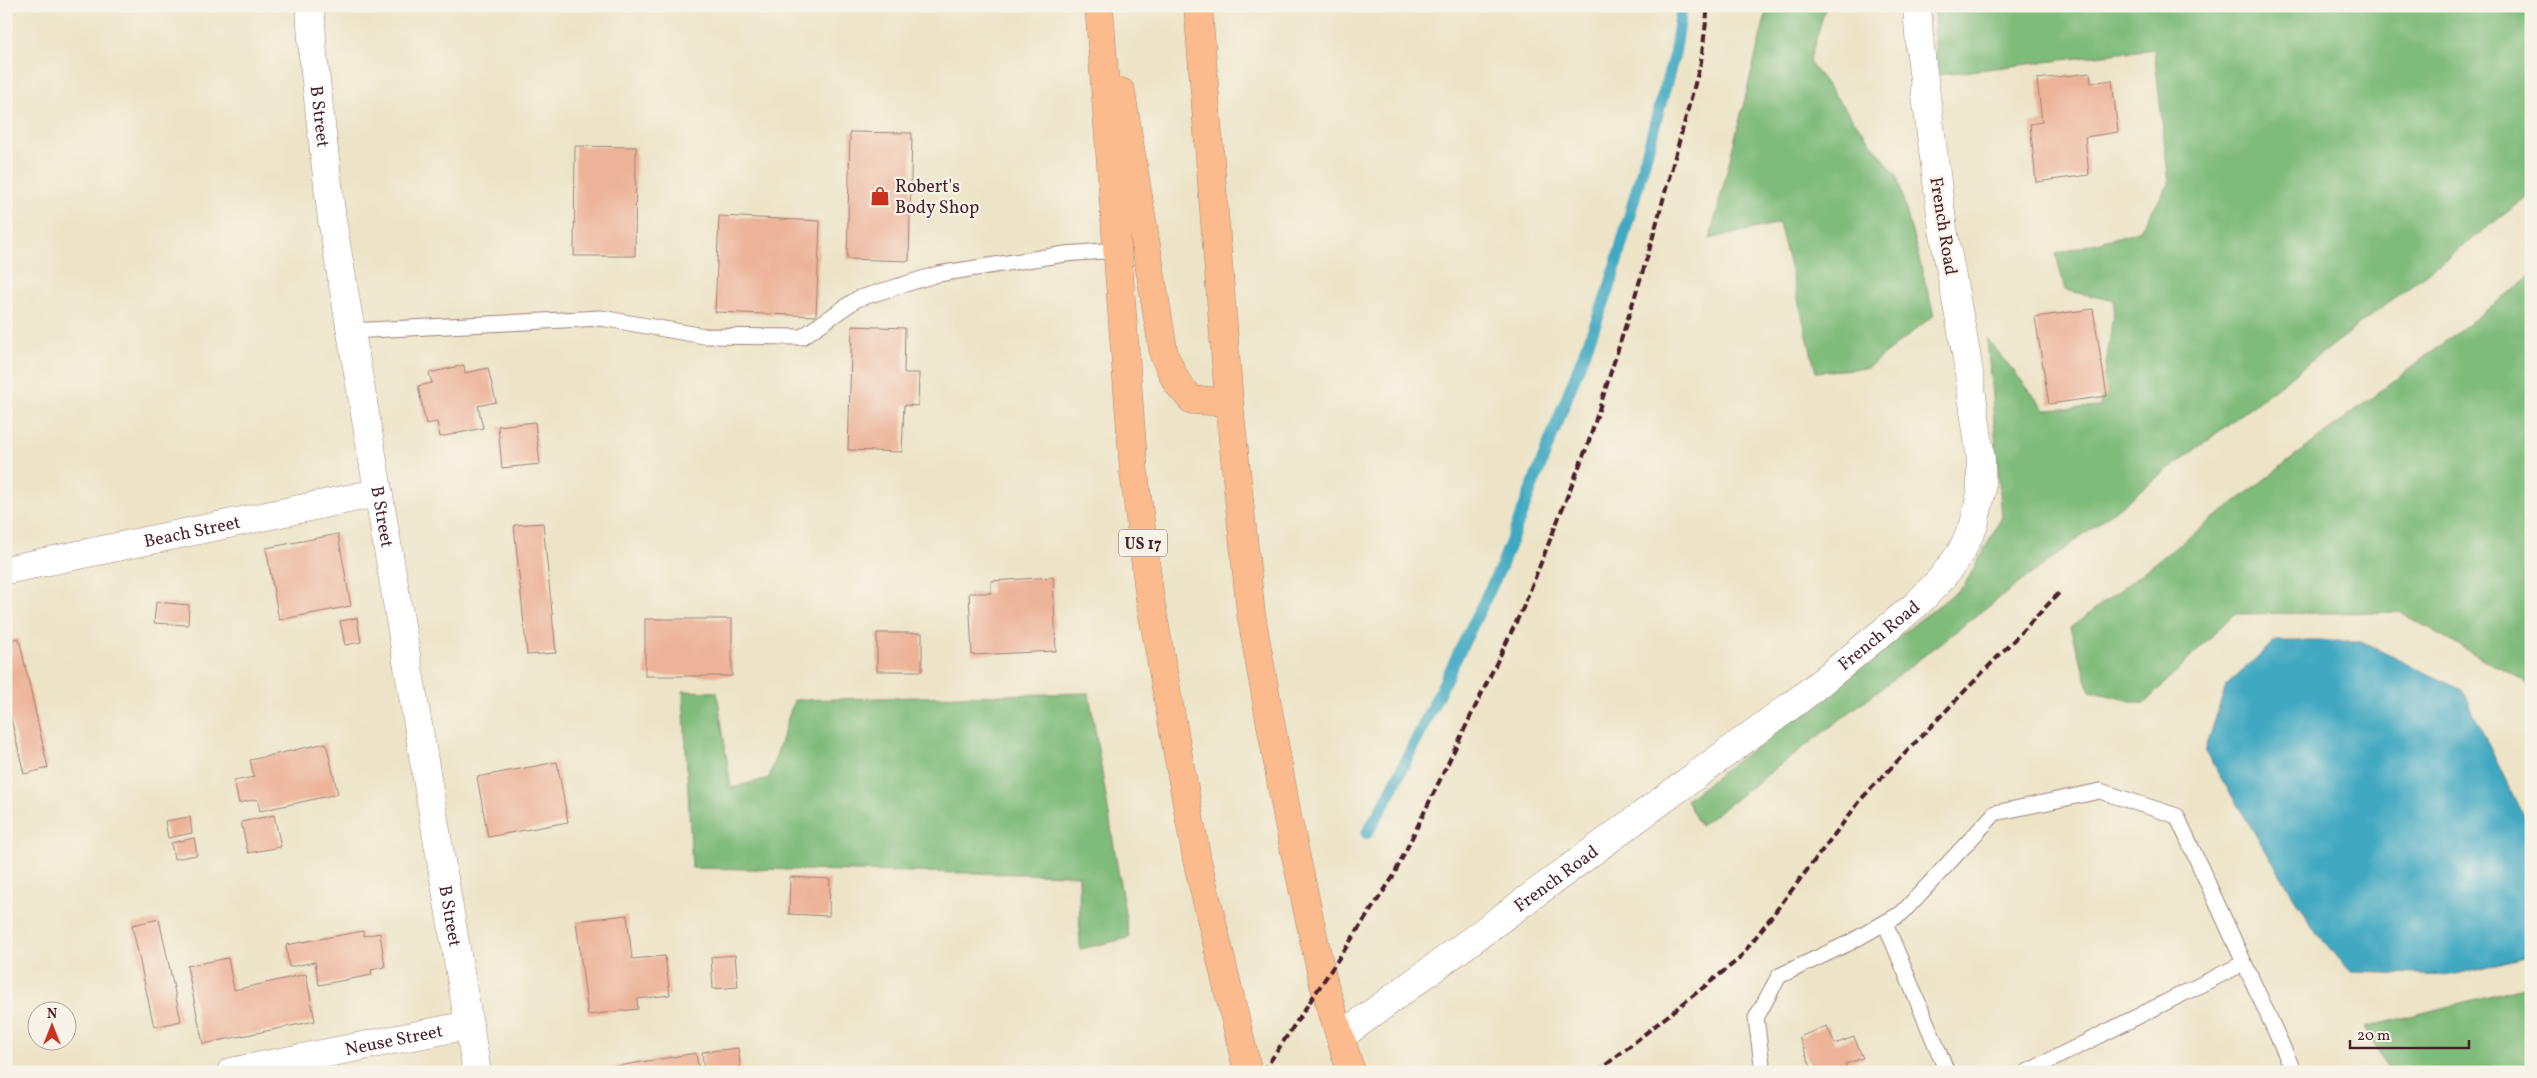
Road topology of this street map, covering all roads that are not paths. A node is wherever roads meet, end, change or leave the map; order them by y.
1 (310, 6) edge
2 (1099, 6) edge
3 (1107, 6) edge
4 (1198, 6) edge
5 (1917, 6) edge
6 (1118, 250) junction
7 (350, 331) junction
8 (1229, 402) junction
9 (377, 493) junction
10 (6, 570) edge
11 (1885, 923) junction
12 (2244, 963) junction
13 (469, 1025) junction
14 (1340, 1037) junction
15 (231, 1072) edge
16 (477, 1072) edge
17 (1248, 1072) edge
18 (1351, 1072) edge
19 (1763, 1072) edge
20 (1947, 1072) edge
21 (2027, 1072) edge
22 (2294, 1072) edge

1 - 7 street, B Street
2 - 6 highway, US 17
3 - 8 highway
4 - 8 highway
5 - 14 street, French Road
6 - 7 lane
6 - 17 highway, US 17
7 - 9 street, B Street
8 - 14 highway
9 - 10 street, Beach Street
9 - 13 street, B Street
11 - 12 lane
11 - 19 lane
11 - 20 lane
12 - 21 lane
12 - 22 lane
13 - 15 street, Neuse Street
13 - 16 street, B Street
14 - 18 highway

